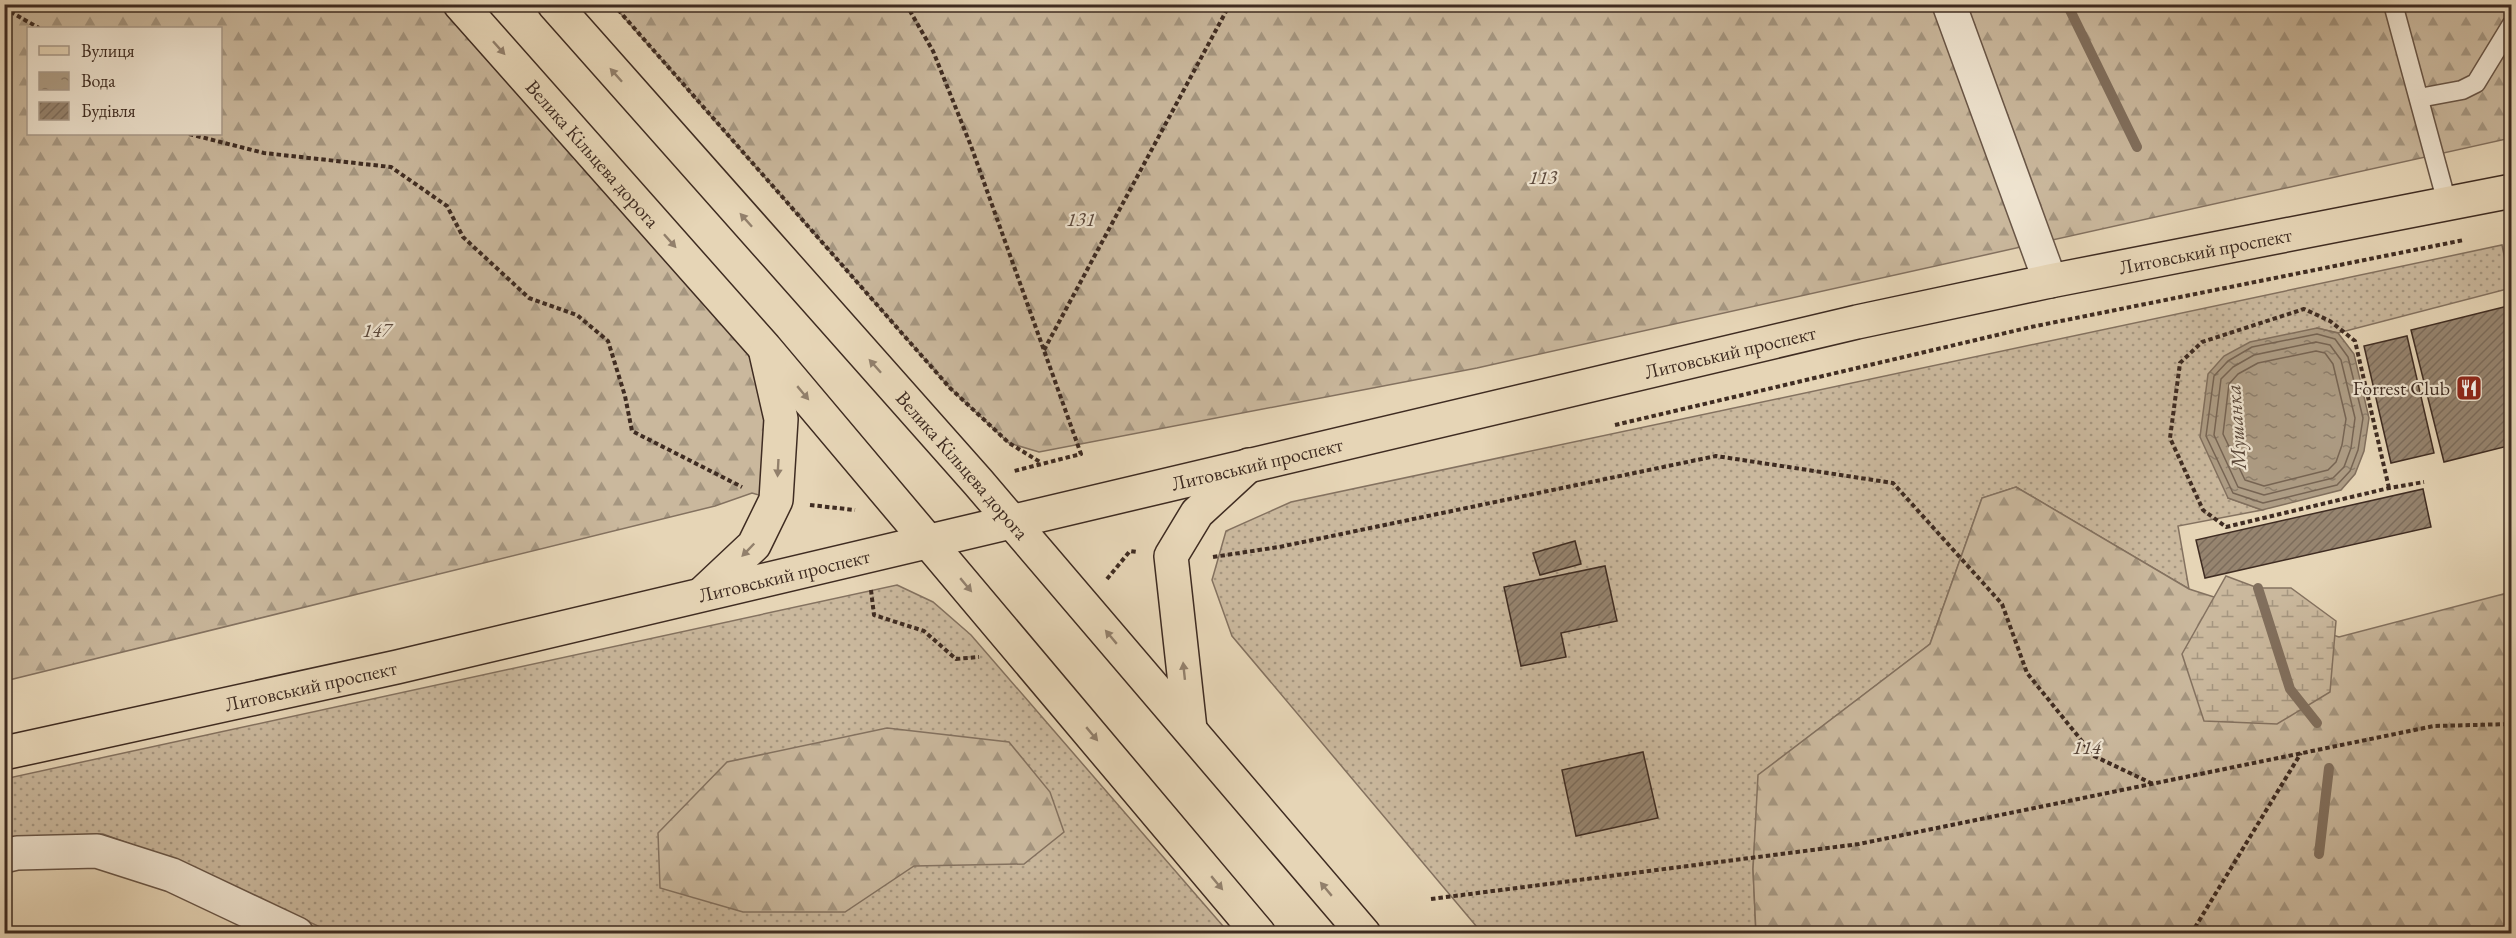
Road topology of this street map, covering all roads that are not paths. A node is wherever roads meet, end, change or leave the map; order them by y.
1 (460, 4) edge
2 (554, 4) edge
3 (1948, 4) edge
4 (2393, 4) edge
5 (2511, 24) edge
6 (2419, 98) junction
7 (2511, 191) edge
8 (2447, 203) junction
9 (2050, 281) junction
10 (765, 348) junction
11 (1249, 464) junction
12 (1011, 521) junction
13 (928, 540) junction
14 (702, 594) junction
15 (1190, 729) junction
16 (4, 753) edge
17 (4, 856) edge
18 (297, 933) edge
19 (1259, 933) edge
20 (1364, 933) edge

1 -> 10 main road, Велика Кільцева дорога
12 -> 2 main road, Велика Кільцева дорога
3 - 9 street
4 - 6 lane
5 - 6 lane
6 - 8 lane
7 - 8 main road, Литовський проспект
8 - 9 main road, Литовський проспект
9 - 11 main road, Литовський проспект
10 -> 13 main road, Велика Кільцева дорога
10 -> 14 main road
11 - 12 main road, Литовський проспект
15 -> 11 main road
12 - 13 main road, Литовський проспект
15 -> 12 main road, Велика Кільцева дорога
13 - 14 main road, Литовський проспект
13 -> 19 main road, Велика Кільцева дорога
14 - 16 main road, Литовський проспект
20 -> 15 main road, Велика Кільцева дорога
17 - 18 street

